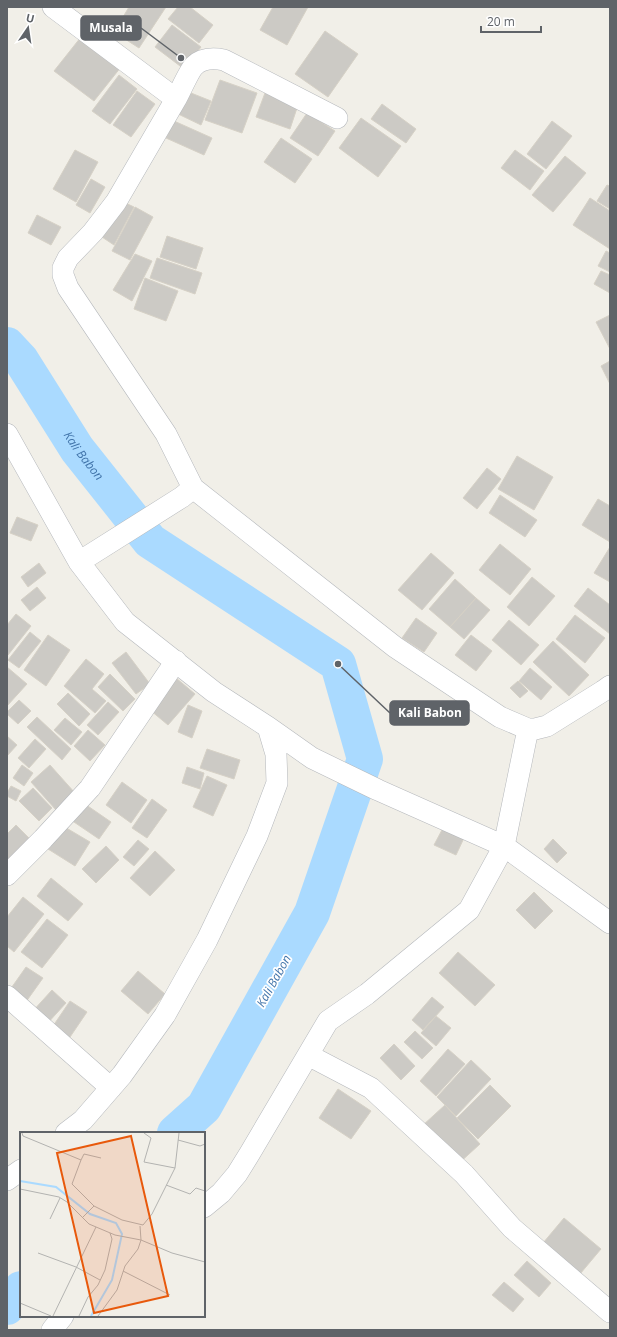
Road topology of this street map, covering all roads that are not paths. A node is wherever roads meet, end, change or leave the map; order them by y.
1 (53, 7) edge
2 (176, 99) junction
3 (337, 118) dead end
4 (7, 434) edge
5 (188, 492) junction
6 (87, 557) junction
7 (176, 661) junction
8 (610, 686) edge
9 (268, 727) junction
10 (528, 729) junction
11 (504, 846) junction
12 (7, 875) edge
13 (610, 923) edge
14 (7, 996) edge
15 (308, 1055) junction
16 (111, 1088) junction
17 (67, 1132) edge
18 (20, 1171) edge
19 (7, 1180) edge
20 (205, 1206) edge
21 (610, 1312) edge
22 (62, 1317) edge
23 (52, 1330) edge

1 - 2 street
2 - 3 street
2 - 5 street
4 - 6 street
5 - 6 street
5 - 10 street
6 - 7 street
7 - 9 street
7 - 12 street
8 - 10 street
9 - 11 street
9 - 16 street
10 - 11 street
11 - 13 street
11 - 15 street
14 - 16 street
15 - 20 street
15 - 21 street
16 - 17 street
18 - 19 street
22 - 23 street

